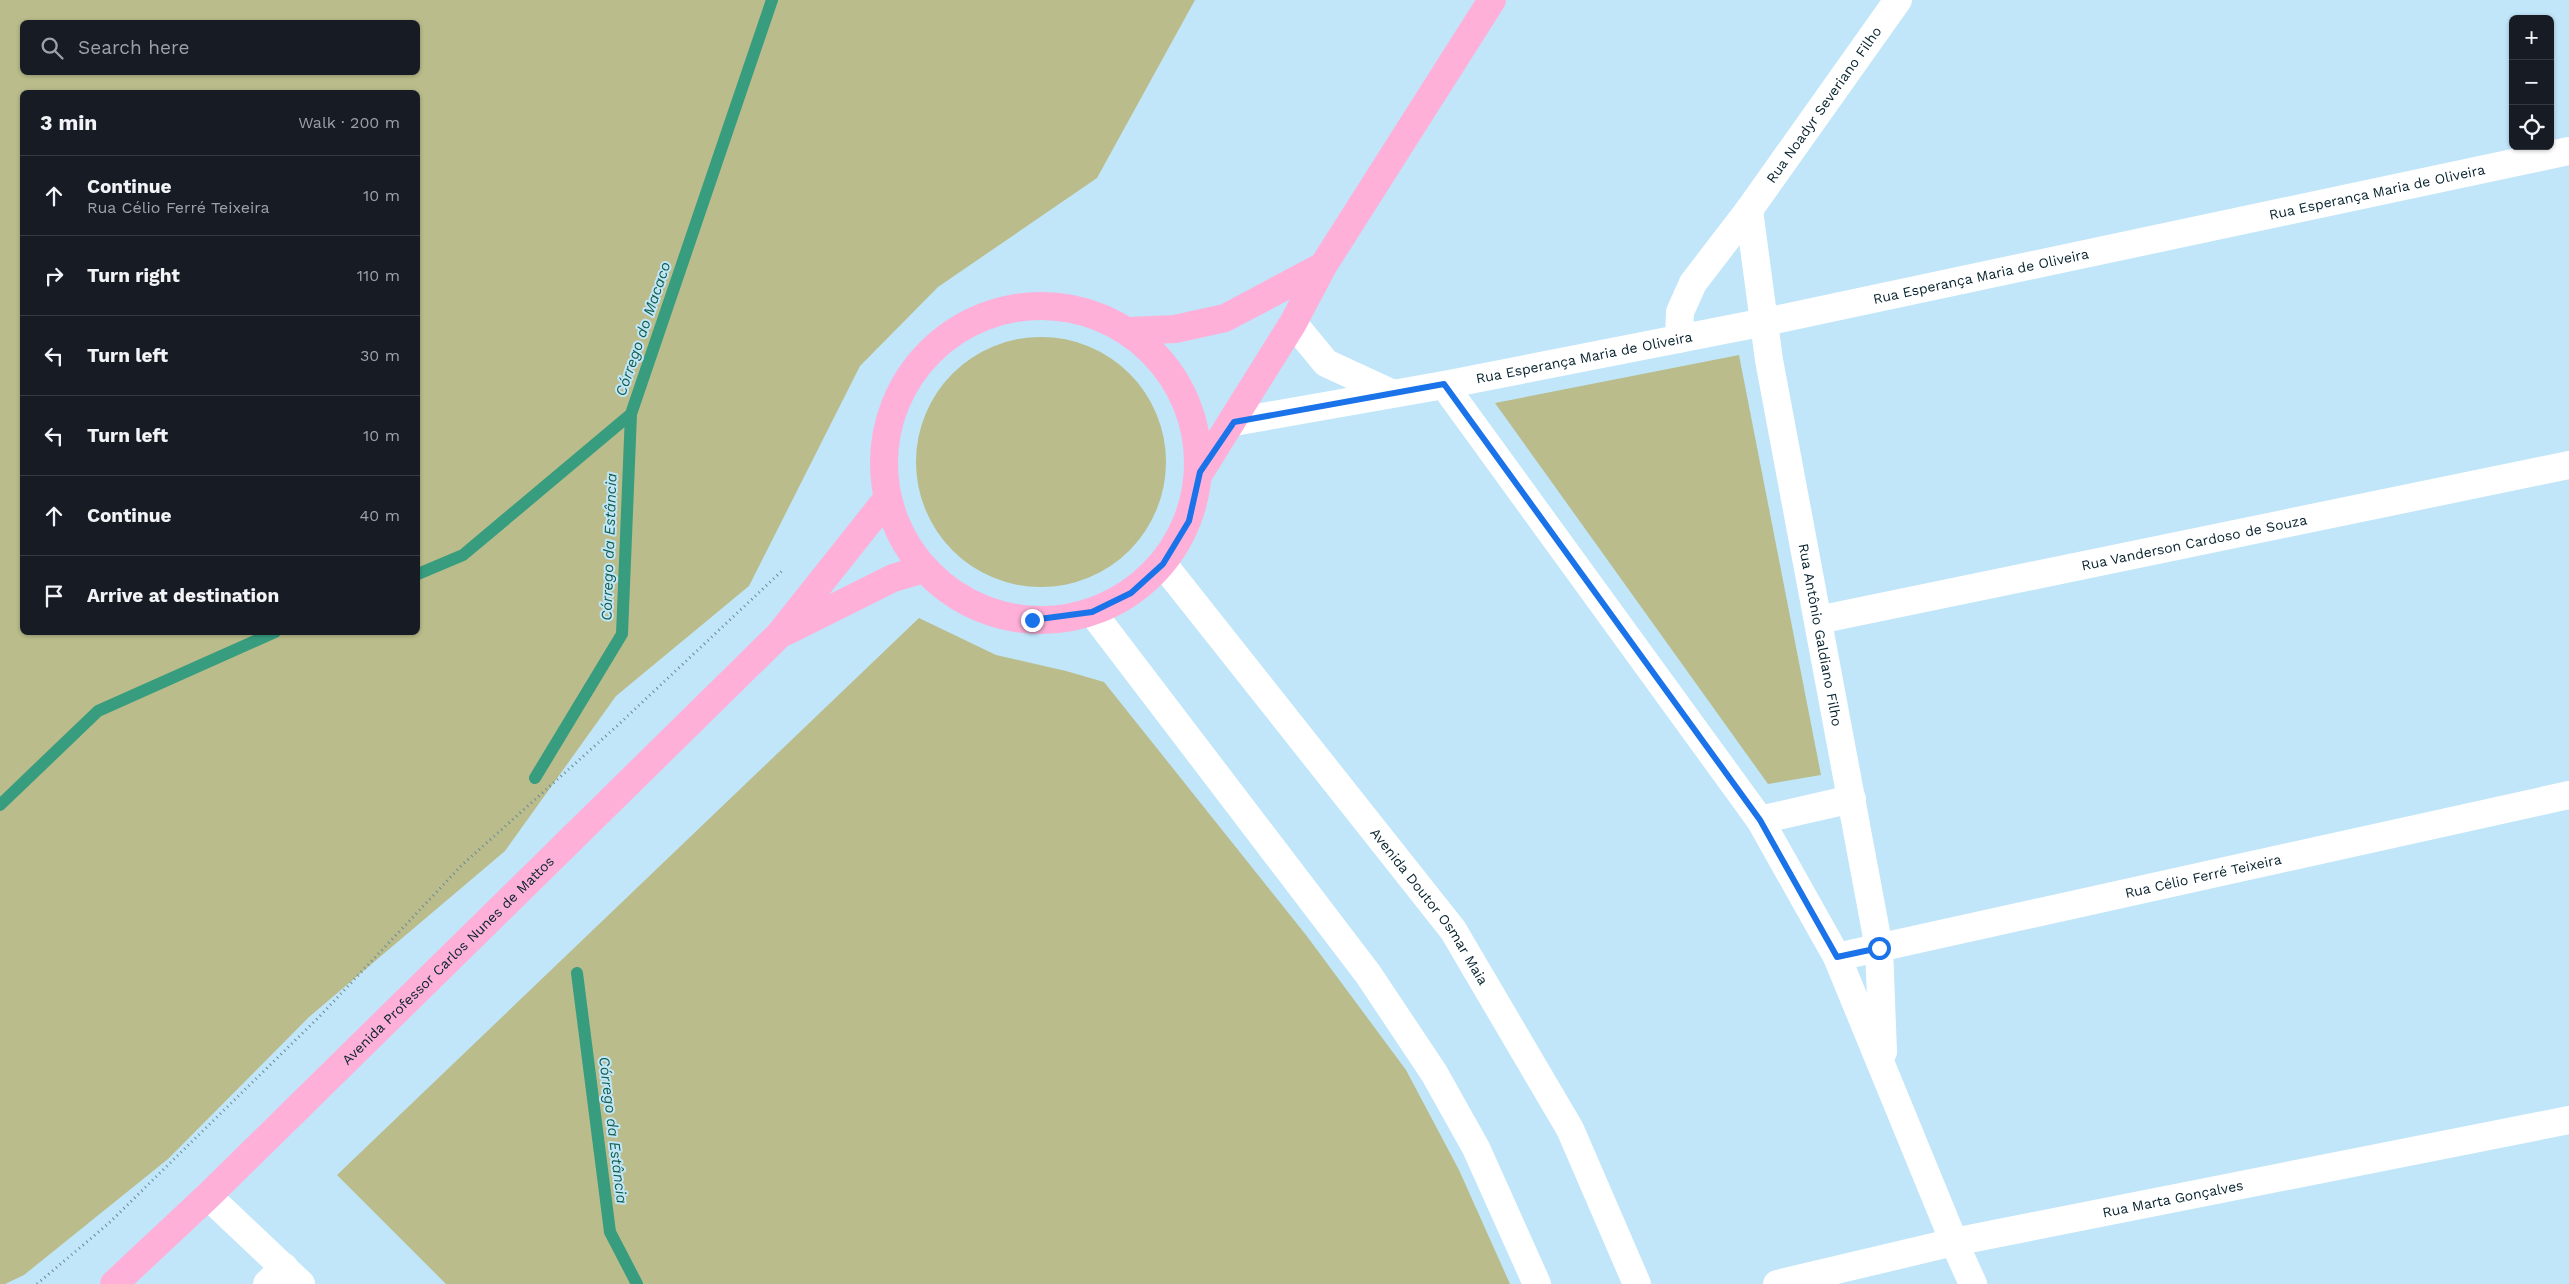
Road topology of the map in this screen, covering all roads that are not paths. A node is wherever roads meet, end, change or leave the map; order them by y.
1 (1492, 0) edge
2 (1898, 0) edge
3 (2569, 151) edge
4 (1749, 210) junction
5 (1323, 266) junction
6 (1765, 322) junction
7 (1293, 323) junction
8 (1129, 331) junction
9 (1679, 339) junction
10 (1444, 384) junction
11 (1391, 393) junction
12 (1234, 422) junction
13 (2569, 465) edge
14 (1200, 472) junction
15 (887, 499) junction
16 (1163, 564) junction
17 (924, 569) junction
18 (1092, 612) junction
19 (1818, 620) junction
20 (779, 635) junction
21 (2569, 795) edge
22 (1852, 799) junction
23 (1760, 820) junction
24 (1879, 948) junction
25 (1837, 957) junction
26 (1884, 1073) junction
27 (2569, 1120) edge
28 (208, 1196) junction
29 (1954, 1242) junction
30 (284, 1278) edge
31 (114, 1284) edge
32 (1537, 1284) edge
33 (1637, 1284) edge
34 (1777, 1284) edge
35 (1973, 1284) edge

1 - 5 main road
2 - 4 street, Rua Noadyr Severiano Filho
3 - 6 street, Rua Esperança Maria de Oliveira
4 - 6 street
4 - 9 street, Rua Noadyr Severiano Filho
5 - 7 main road
5 - 8 main road
6 - 9 street, Rua Esperança Maria de Oliveira
6 - 19 street, Rua Antônio Galdiano Filho
7 - 11 street
7 - 12 main road
8 - 14 main road
8 - 15 main road
9 - 10 street, Rua Esperança Maria de Oliveira
10 - 11 street, Rua Esperança Maria de Oliveira
10 - 23 street
11 - 12 street, Rua Esperança Maria de Oliveira
12 - 14 main road
13 - 19 street, Rua Vanderson Cardoso de Souza
14 - 16 main road
15 - 17 main road
15 - 20 main road, Avenida Professor Carlos Nunes de Mattos
16 - 18 main road
16 - 33 street, Avenida Doutor Osmar Maia
17 - 18 main road
17 - 20 main road, Avenida Professor Carlos Nunes de Mattos
18 - 32 street
19 - 22 street, Rua Antônio Galdiano Filho
20 - 28 main road, Avenida Professor Carlos Nunes de Mattos
21 - 24 street, Rua Célio Ferré Teixeira
22 - 23 street
22 - 24 street, Rua Antônio Galdiano Filho
23 - 25 street
24 - 25 street, Rua Célio Ferré Teixeira
24 - 26 street, Rua Antônio Galdiano Filho
25 - 26 street
26 - 29 street
27 - 29 street, Rua Marta Gonçalves
28 - 30 street
28 - 31 main road, Avenida Professor Carlos Nunes de Mattos
29 - 34 street, Rua Marta Gonçalves
29 - 35 street

